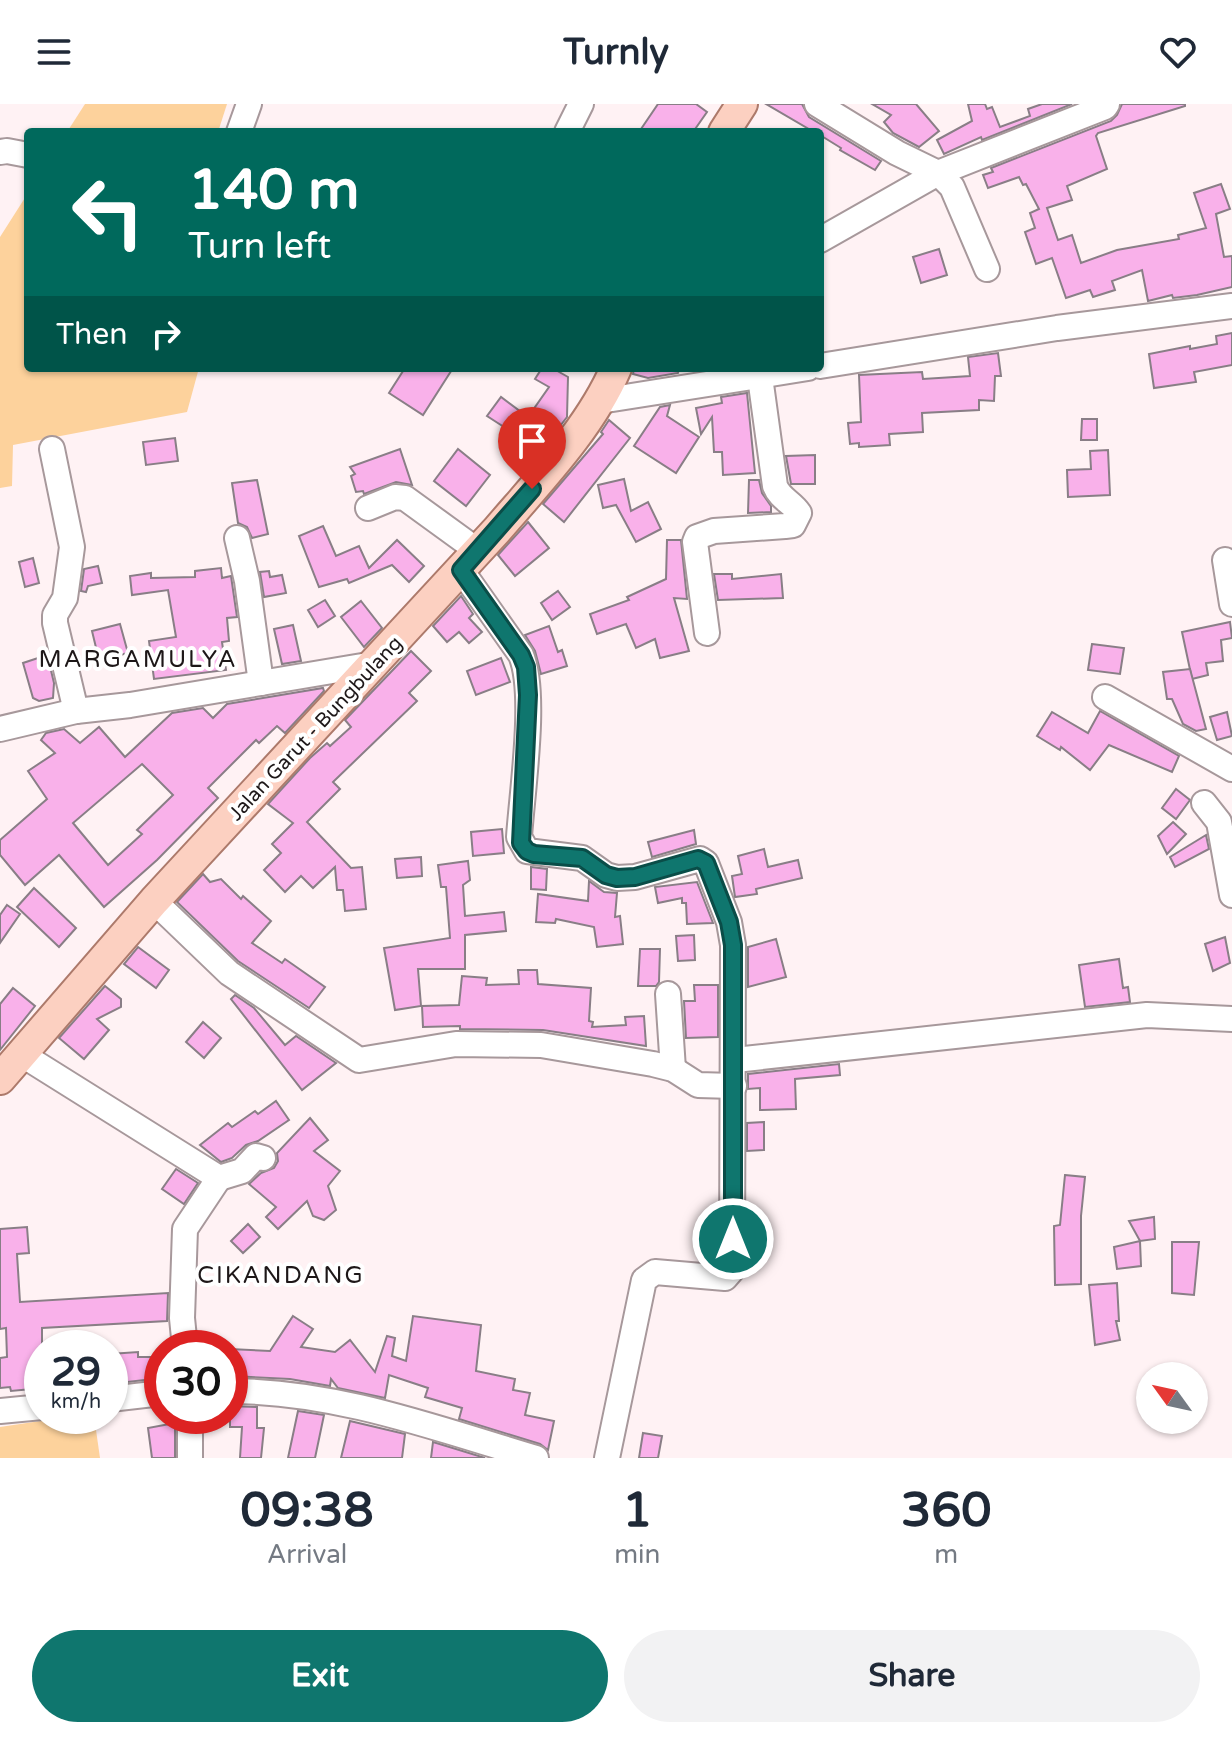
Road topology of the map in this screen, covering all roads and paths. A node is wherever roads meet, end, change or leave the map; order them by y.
1 (249, 104) edge
2 (581, 104) edge
3 (742, 104) edge
4 (817, 104) edge
5 (1107, 104) edge
6 (240, 128) edge
7 (569, 128) edge
8 (727, 128) edge
9 (0, 152) edge
10 (24, 155) edge
11 (938, 173) junction
12 (824, 238) edge
13 (987, 269) dead end
14 (1232, 306) edge
15 (824, 365) edge
16 (614, 372) edge
17 (787, 372) edge
18 (760, 377) junction
19 (600, 401) junction
20 (52, 449) dead end
21 (368, 508) dead end
22 (237, 538) dead end
23 (1225, 560) dead end
24 (469, 561) junction
25 (1232, 604) edge
26 (707, 633) dead end
27 (374, 664) junction
28 (261, 683) junction
29 (1105, 697) dead end
30 (76, 711) junction
31 (0, 729) edge
32 (1232, 769) edge
33 (1204, 803) dead end
34 (1232, 895) edge
35 (154, 901) junction
36 (668, 994) dead end
37 (1232, 1019) edge
38 (21, 1054) junction
39 (735, 1060) junction
40 (673, 1069) junction
41 (0, 1079) edge
42 (734, 1086) junction
43 (263, 1158) dead end
44 (219, 1178) junction
45 (183, 1330) edge
46 (248, 1392) edge
47 (24, 1409) edge
48 (0, 1411) edge
49 (190, 1434) edge
50 (190, 1458) edge
51 (536, 1458) edge
52 (607, 1458) edge

1 - 6 street
2 - 7 street
3 - 8 main road
4 - 11 street
5 - 11 street
9 - 10 street
11 - 12 street
11 - 13 street
14 - 15 street
16 - 19 main road, Jalan Garut - Bungbulang
17 - 18 street
18 - 19 street
18 - 26 street
19 - 24 main road, Jalan Garut - Bungbulang
20 - 30 street
21 - 24 street
22 - 28 street
23 - 25 street
24 - 27 main road, Jalan Garut - Bungbulang
24 - 39 street
27 - 28 street
27 - 35 main road, Jalan Garut - Bungbulang
28 - 30 street
29 - 32 street
30 - 31 street
33 - 34 street
35 - 38 main road, Jalan Garut - Bungbulang
35 - 40 street
36 - 40 street
37 - 39 street
38 - 41 main road, Jalan Garut - Bungbulang
38 - 44 street
39 - 42 street
40 - 42 street
42 - 52 street
43 - 44 street
44 - 45 street
46 - 51 street
47 - 48 street
49 - 50 street

